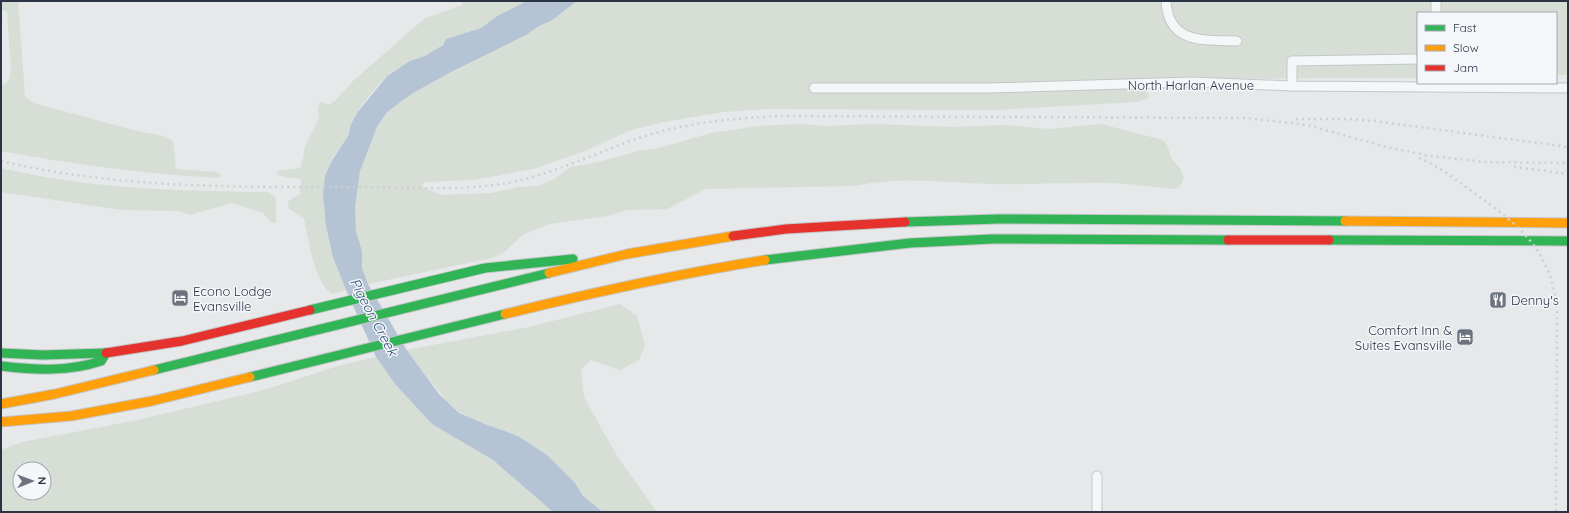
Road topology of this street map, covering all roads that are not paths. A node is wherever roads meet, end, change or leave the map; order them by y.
1 (1166, 1) edge
2 (1436, 1) edge
3 (1436, 12) edge
4 (1237, 41) dead end
5 (1417, 59) edge
6 (1437, 85) edge
7 (1292, 86) junction
8 (814, 88) dead end
9 (1568, 88) edge
10 (1568, 223) edge
11 (1568, 241) edge
12 (627, 254) junction
13 (106, 352) junction
14 (1, 353) edge
15 (1, 366) edge
16 (1, 404) edge
17 (71, 416) junction
18 (1, 422) edge
19 (9, 431) dead end
20 (1097, 476) dead end
21 (1097, 512) edge

1 - 4 street
2 - 3 street
5 - 7 street
6 - 7 street, North Harlan Avenue
6 - 9 street, North Harlan Avenue
7 - 8 street, North Harlan Avenue
10 - 12 main road
11 - 17 main road
12 - 13 main road
12 - 16 main road
13 - 14 main road
13 - 15 main road
17 - 18 main road
17 - 19 main road
20 - 21 street

